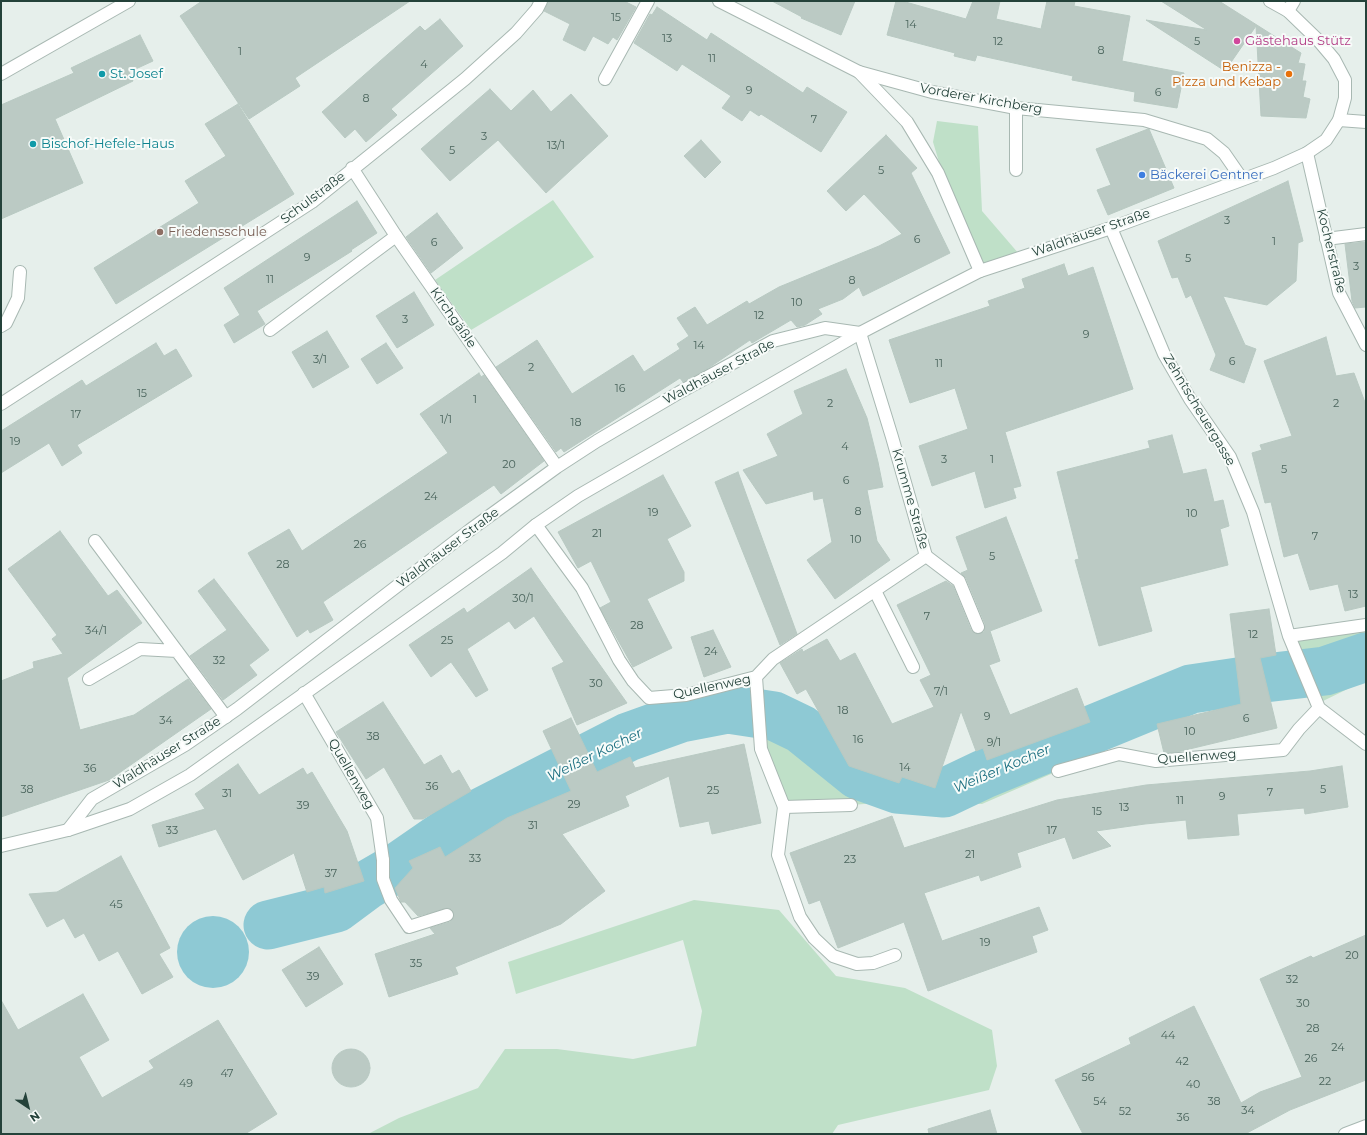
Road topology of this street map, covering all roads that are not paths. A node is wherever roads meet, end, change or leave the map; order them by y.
1 (129, 1) edge
2 (541, 1) edge
3 (648, 1) edge
4 (718, 1) edge
5 (1270, 1) edge
6 (1291, 6) edge
7 (859, 72) junction
8 (1, 74) edge
9 (605, 78) dead end
10 (1016, 108) junction
11 (1339, 120) junction
12 (1366, 122) edge
13 (1307, 153) junction
14 (352, 168) junction
15 (1016, 170) dead end
16 (1242, 179) junction
17 (1111, 228) junction
18 (1366, 234) edge
19 (396, 236) junction
20 (1326, 239) junction
21 (980, 271) junction
22 (20, 272) dead end
23 (1, 326) edge
24 (270, 330) dead end
25 (860, 333) junction
26 (1366, 345) edge
27 (1, 404) edge
28 (556, 467) junction
29 (536, 525) junction
30 (95, 541) dead end
31 (926, 556) junction
32 (876, 591) junction
33 (1366, 624) edge
34 (978, 627) dead end
35 (1289, 636) junction
36 (177, 651) junction
37 (913, 667) dead end
38 (756, 677) junction
39 (89, 679) dead end
40 (304, 694) junction
41 (1319, 708) junction
42 (226, 717) junction
43 (1366, 744) edge
44 (1058, 770) dead end
45 (851, 805) dead end
46 (784, 807) junction
47 (68, 830) junction
48 (3, 844) edge
49 (447, 915) dead end
50 (895, 955) dead end
51 (1366, 1126) edge
52 (1345, 1134) edge

1 - 8 street
2 - 14 street, Schulstraße
3 - 9 street
4 - 7 street, Vorderer Kirchberg
5 - 6 street
6 - 11 street
7 - 10 street, Vorderer Kirchberg
7 - 21 street
10 - 15 street
10 - 16 street, Vorderer Kirchberg
11 - 12 street
11 - 13 street, Waldhäuser Straße
13 - 16 street, Waldhäuser Straße
13 - 20 street, Kocherstraße
14 - 19 street, Kirchgäßle
14 - 27 street, Schulstraße
16 - 17 street, Waldhäuser Straße
17 - 21 street, Waldhäuser Straße
17 - 35 street, Zehntscheuergasse
18 - 20 street
19 - 24 street
19 - 28 street, Kirchgäßle
20 - 26 street, Kocherstraße
21 - 25 street, Waldhäuser Straße
22 - 23 street
25 - 28 street, Waldhäuser Straße
25 - 29 street, Waldhäuser Straße
25 - 31 street, Krumme Straße
28 - 42 street, Waldhäuser Straße
29 - 38 street, Quellenweg
29 - 40 street, Waldhäuser Straße
30 - 36 street
31 - 32 street, Krumme Straße
31 - 34 street
32 - 37 street
32 - 38 street, Krumme Straße
33 - 35 street
35 - 41 street, Zehntscheuergasse
36 - 39 street
36 - 42 street
38 - 46 street, Quellenweg
40 - 47 street, Waldhäuser Straße
40 - 49 street, Quellenweg
41 - 43 street
41 - 44 street, Quellenweg
42 - 47 street, Waldhäuser Straße
45 - 46 street
46 - 50 street
47 - 48 street, Waldhäuser Straße
51 - 52 street

